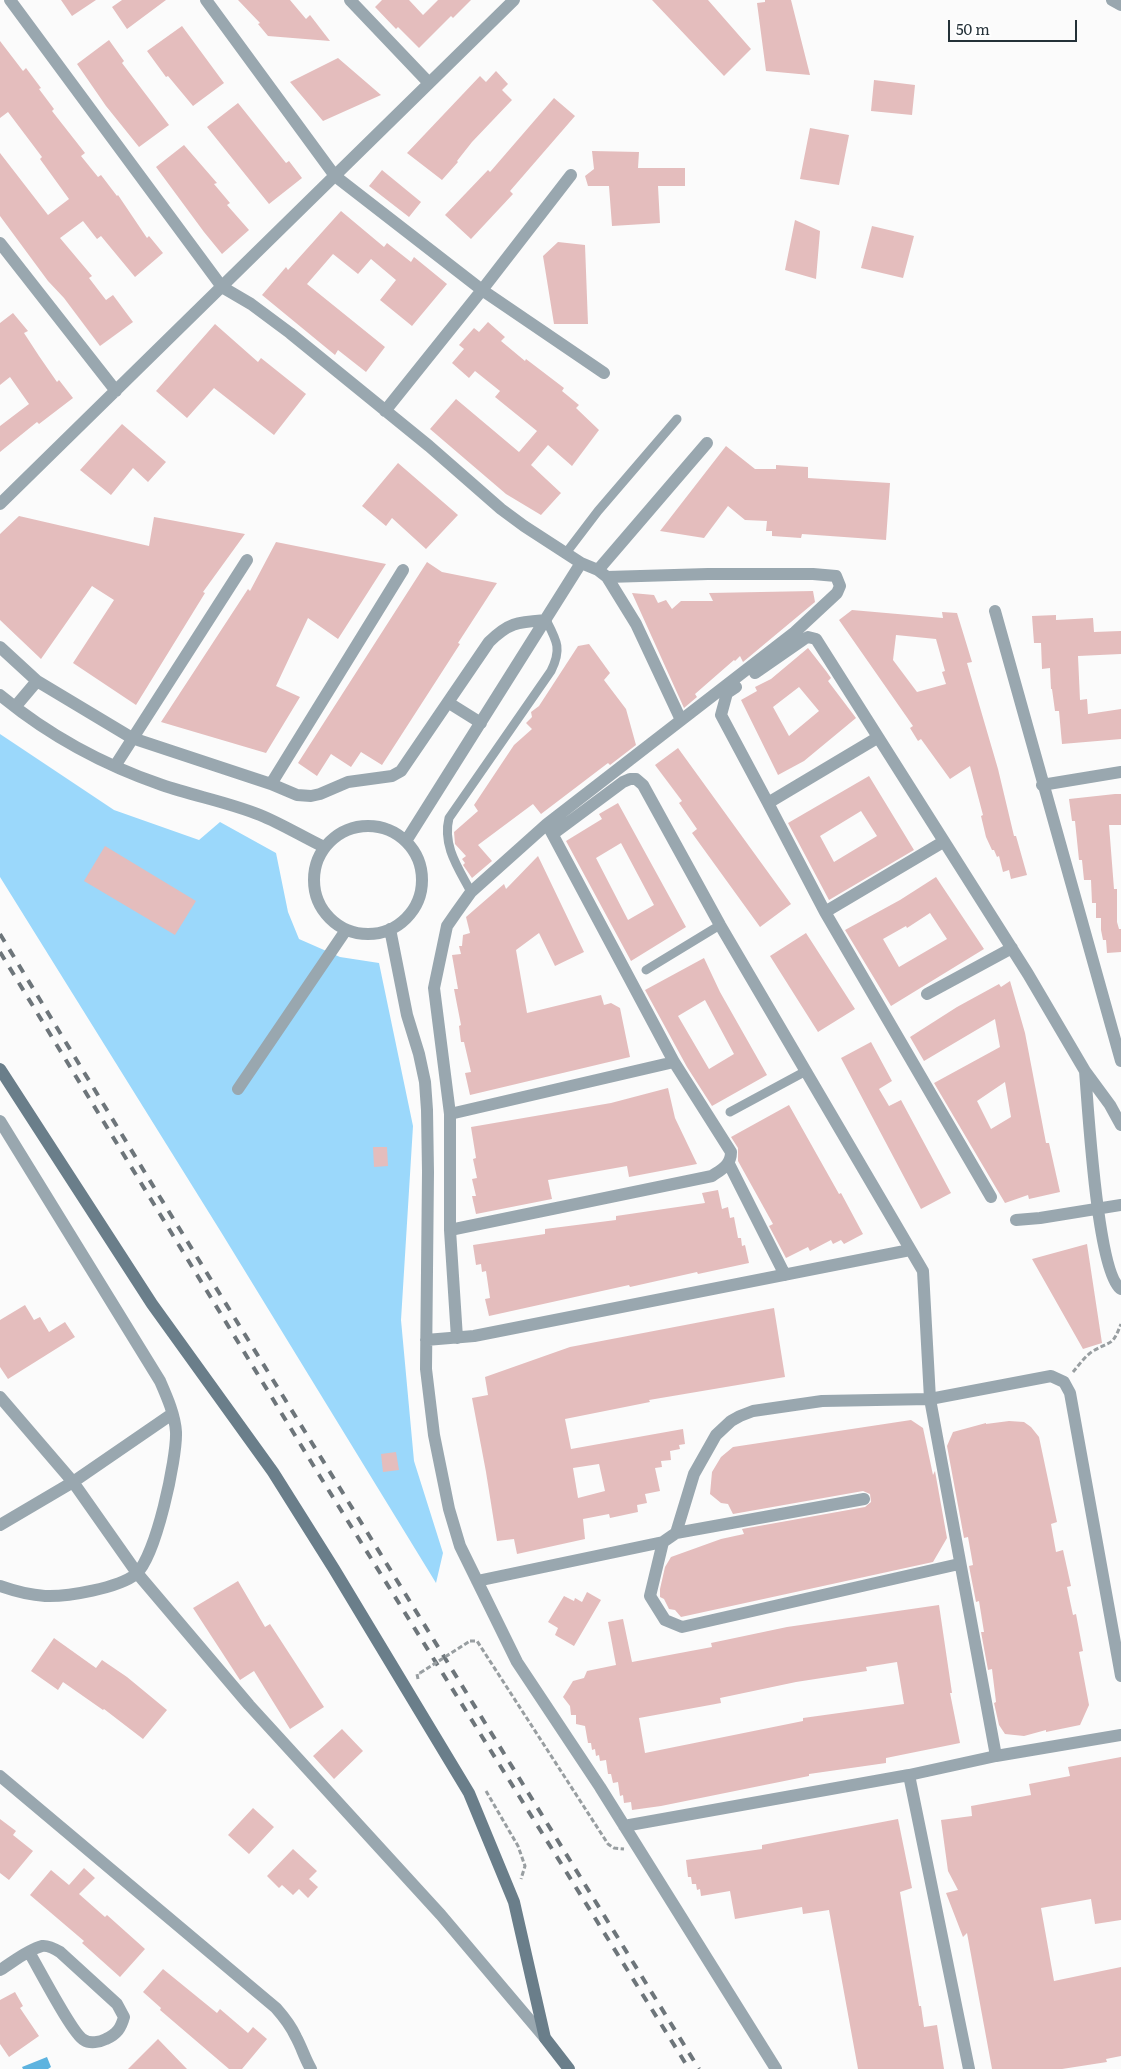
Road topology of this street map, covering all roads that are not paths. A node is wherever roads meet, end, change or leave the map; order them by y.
1 (10, 0) edge
2 (206, 0) edge
3 (350, 0) edge
4 (514, 0) edge
5 (1112, 0) edge
6 (1121, 5) edge
7 (430, 83) junction
8 (335, 176) junction
9 (571, 176) dead end
10 (0, 243) edge
11 (222, 286) junction
12 (482, 290) junction
13 (604, 373) dead end
14 (116, 391) junction
15 (385, 411) junction
16 (678, 419) dead end
17 (707, 442) dead end
18 (0, 503) edge
19 (566, 552) junction
20 (248, 560) dead end
21 (581, 563) junction
22 (404, 570) dead end
23 (602, 573) junction
24 (994, 610) dead end
25 (546, 620) junction
26 (0, 647) edge
27 (37, 681) junction
28 (0, 695) edge
29 (449, 703) junction
30 (15, 707) junction
31 (681, 720) junction
32 (481, 723) junction
33 (132, 738) junction
34 (877, 738) junction
35 (116, 766) junction
36 (1121, 772) edge
37 (271, 784) junction
38 (1042, 785) junction
39 (768, 803) junction
40 (550, 829) junction
41 (406, 841) junction
42 (944, 842) junction
43 (324, 848) junction
44 (471, 892) junction
45 (826, 912) junction
46 (720, 925) junction
47 (390, 929) junction
48 (346, 930) junction
49 (1012, 948) junction
50 (646, 970) dead end
51 (927, 994) dead end
52 (1121, 1061) edge
53 (674, 1062) junction
54 (0, 1070) edge
55 (806, 1071) junction
56 (1085, 1071) junction
57 (238, 1089) dead end
58 (730, 1112) dead end
59 (450, 1114) junction
60 (0, 1121) edge
61 (1121, 1125) edge
62 (729, 1164) junction
63 (991, 1197) dead end
64 (1121, 1205) edge
65 (1098, 1209) junction
66 (1016, 1220) dead end
67 (450, 1230) junction
68 (910, 1250) junction
69 (785, 1275) junction
70 (1121, 1289) edge
71 (457, 1338) junction
72 (426, 1340) junction
73 (0, 1397) edge
74 (930, 1399) junction
75 (172, 1414) junction
76 (73, 1482) junction
77 (864, 1499) dead end
78 (0, 1525) edge
79 (676, 1532) junction
80 (663, 1542) junction
81 (959, 1564) junction
82 (137, 1573) junction
83 (477, 1581) junction
84 (0, 1586) edge
85 (1121, 1676) edge
86 (1121, 1735) edge
87 (996, 1756) junction
88 (910, 1775) junction
89 (0, 1776) edge
90 (624, 1826) junction
91 (30, 1952) junction
92 (0, 1970) edge
93 (545, 2038) junction
94 (304, 2058) junction
95 (297, 2069) edge
96 (311, 2069) edge
97 (569, 2069) edge
98 (776, 2069) edge
99 (969, 2069) edge

1 - 11 street
2 - 8 street
3 - 7 street
4 - 7 street
5 - 6 street
7 - 8 street
8 - 11 street
8 - 12 street
9 - 12 street
10 - 14 street
11 - 14 street
11 - 15 street
12 - 13 street
12 - 15 street
14 - 18 street
15 - 19 street
16 - 19 lane
17 - 23 street
19 - 21 street
20 - 33 street
21 - 23 street
21 - 25 street
22 - 37 street
23 - 31 street
23 - 31 street
24 - 38 street
25 - 29 street
25 - 32 street
25 - 44 lane
26 - 27 street
27 - 30 street
27 - 33 street
28 - 30 street
29 - 32 street
29 - 37 street
30 - 35 street
31 - 40 street
32 - 41 street
33 - 35 street
33 - 37 street
34 - 39 street
34 - 39 street
34 - 42 street
35 - 43 street
36 - 38 street
38 - 52 street
39 - 45 street
40 - 44 street
40 - 46 street
40 - 53 street
41 - 43 street
41 - 47 street
42 - 45 street
42 - 49 street
43 - 48 street
44 - 59 street
45 - 63 street
46 - 50 lane
46 - 55 street
47 - 48 street
47 - 72 street
48 - 57 street
49 - 51 street
49 - 56 street
53 - 59 street
53 - 62 street
54 - 93 street
55 - 58 lane
55 - 68 street
56 - 61 street
56 - 65 street
59 - 67 street
60 - 75 street
62 - 67 street
62 - 69 street
64 - 65 street
65 - 66 street
65 - 70 street
67 - 71 street
68 - 69 street
68 - 74 street
69 - 71 street
71 - 72 street
72 - 83 street
73 - 76 street
74 - 79 street
74 - 81 street
74 - 85 street
75 - 76 street
75 - 82 street
76 - 78 street
76 - 82 street
77 - 79 street
79 - 80 street
80 - 81 street
80 - 83 street
81 - 87 street
82 - 84 street
82 - 93 street
83 - 90 street
86 - 87 street
87 - 88 street
88 - 90 street
88 - 99 street
89 - 94 street
90 - 98 street
91 - 91 street
91 - 92 street
93 - 97 street
94 - 95 street
94 - 96 street

